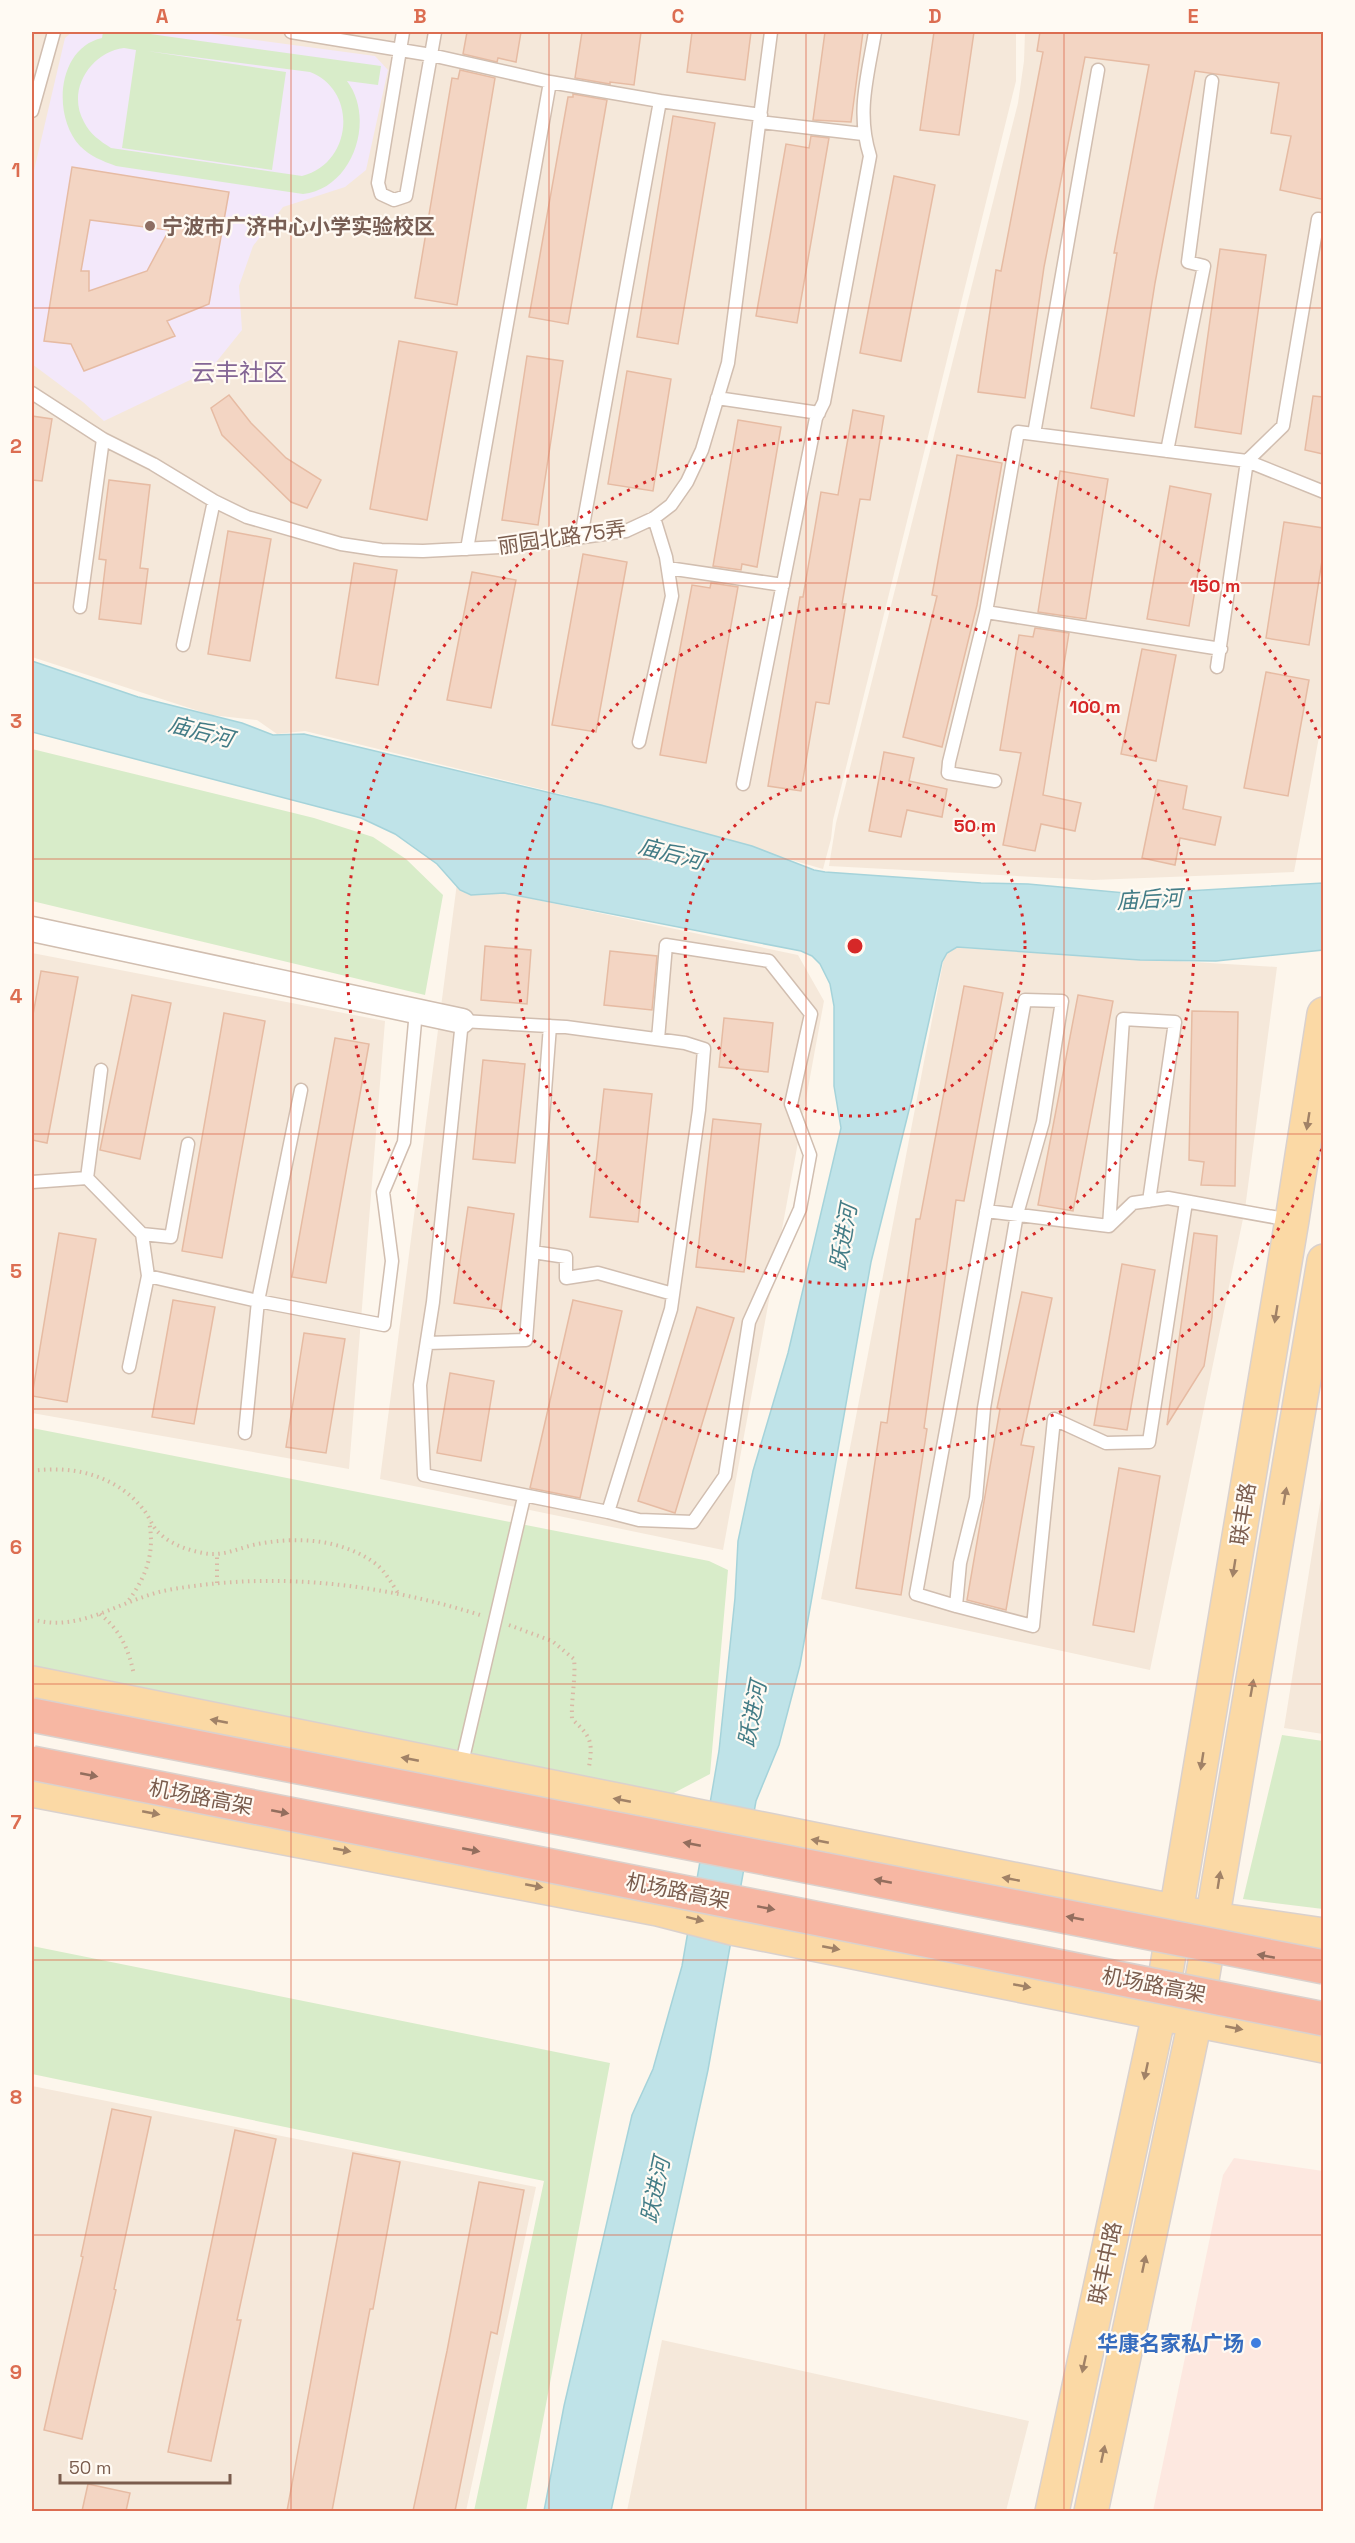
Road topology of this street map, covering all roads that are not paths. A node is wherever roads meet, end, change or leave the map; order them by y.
1 (54, 32) edge
2 (291, 32) edge
3 (404, 32) edge
4 (435, 32) edge
5 (771, 32) edge
6 (875, 32) edge
7 (400, 50) junction
8 (431, 55) junction
9 (1098, 70) dead end
10 (1212, 81) dead end
11 (550, 82) junction
12 (660, 101) junction
13 (32, 111) edge
14 (761, 118) junction
15 (863, 134) junction
16 (1323, 220) edge
17 (32, 393) edge
18 (717, 398) junction
19 (819, 412) junction
20 (1034, 434) junction
21 (103, 439) junction
22 (1167, 451) junction
23 (1247, 461) junction
24 (1323, 492) edge
25 (214, 501) junction
26 (654, 518) junction
27 (581, 537) junction
28 (467, 549) junction
29 (668, 568) junction
30 (783, 585) junction
31 (80, 607) dead end
32 (986, 612) junction
33 (183, 645) dead end
34 (1221, 649) junction
35 (1217, 667) dead end
36 (639, 742) dead end
37 (995, 782) dead end
38 (743, 784) dead end
39 (32, 929) edge
40 (416, 1011) junction
41 (1323, 1014) edge
42 (462, 1021) junction
43 (550, 1026) junction
44 (658, 1039) junction
45 (101, 1070) dead end
46 (301, 1090) dead end
47 (188, 1144) dead end
48 (87, 1178) junction
49 (32, 1182) edge
50 (1149, 1201) junction
51 (1186, 1202) junction
52 (986, 1211) junction
53 (1017, 1215) junction
54 (1292, 1220) junction
55 (1109, 1226) junction
56 (142, 1234) junction
57 (533, 1252) junction
58 (1323, 1261) edge
59 (148, 1276) junction
60 (673, 1294) junction
61 (258, 1301) junction
62 (427, 1343) junction
63 (129, 1367) dead end
64 (245, 1433) dead end
65 (524, 1497) junction
66 (608, 1512) junction
67 (956, 1606) junction
68 (32, 1683) edge
69 (32, 1715) edge
70 (32, 1763) edge
71 (460, 1769) junction
72 (32, 1790) edge
73 (1177, 1912) junction
74 (1213, 1919) junction
75 (1323, 1935) edge
76 (1323, 1967) edge
77 (1159, 2014) junction
78 (1323, 2019) edge
79 (1196, 2021) junction
80 (1323, 2046) edge
81 (1052, 2511) edge
82 (1091, 2511) edge

1 - 13 lane
2 - 7 lane
3 - 7 lane
4 - 8 lane
5 - 14 lane, 丽园北路75弄
6 - 15 lane
7 - 8 lane
7 - 8 lane
8 - 11 lane
9 - 20 lane
10 - 22 lane
11 - 12 lane
11 - 28 lane
12 - 14 lane
12 - 27 lane
14 - 15 lane
14 - 18 lane, 丽园北路75弄
15 - 19 lane
16 - 23 lane
17 - 21 lane, 丽园北路75弄
18 - 19 lane
18 - 26 lane, 丽园北路75弄
19 - 30 lane
20 - 22 lane
20 - 32 lane
21 - 25 lane, 丽园北路75弄
21 - 31 lane
22 - 23 lane
23 - 24 lane
23 - 34 lane
25 - 28 lane, 丽园北路75弄
25 - 33 lane
26 - 27 lane, 丽园北路75弄
26 - 29 lane
27 - 28 lane, 丽园北路75弄
29 - 30 lane
29 - 36 lane
30 - 38 lane
32 - 34 lane
32 - 37 lane
34 - 35 lane
39 - 40 street
40 - 42 street
40 - 61 lane
41 -> 54 main road, 联丰路
42 - 43 lane
42 - 62 lane
43 - 44 lane
43 - 57 lane
44 - 60 lane
44 - 66 lane
45 - 48 lane
46 - 61 lane
47 - 56 lane
48 - 49 lane
48 - 56 lane
50 - 51 lane
50 - 55 lane
50 - 55 lane
51 - 54 lane
51 - 67 lane
52 - 53 lane
52 - 53 lane
52 - 67 lane
53 - 55 lane
53 - 67 lane
54 -> 73 main road, 联丰路
56 - 59 lane
57 - 60 lane
57 - 62 lane
74 -> 58 main road, 联丰路
59 - 61 lane
59 - 63 lane
60 - 66 lane
61 - 64 lane
62 - 65 lane
65 - 66 lane
65 - 71 lane
71 -> 68 main road
76 -> 69 highway, bridge
70 -> 78 highway, 机场路高架, bridge
73 -> 71 main road
72 -> 77 main road
73 - 74 main road
73 - 77 main road, 联丰路
74 - 75 main road
74 - 79 main road, 联丰路
77 - 79 main road
77 -> 81 main road, 联丰中路
79 -> 80 main road
82 -> 79 main road, 联丰中路

